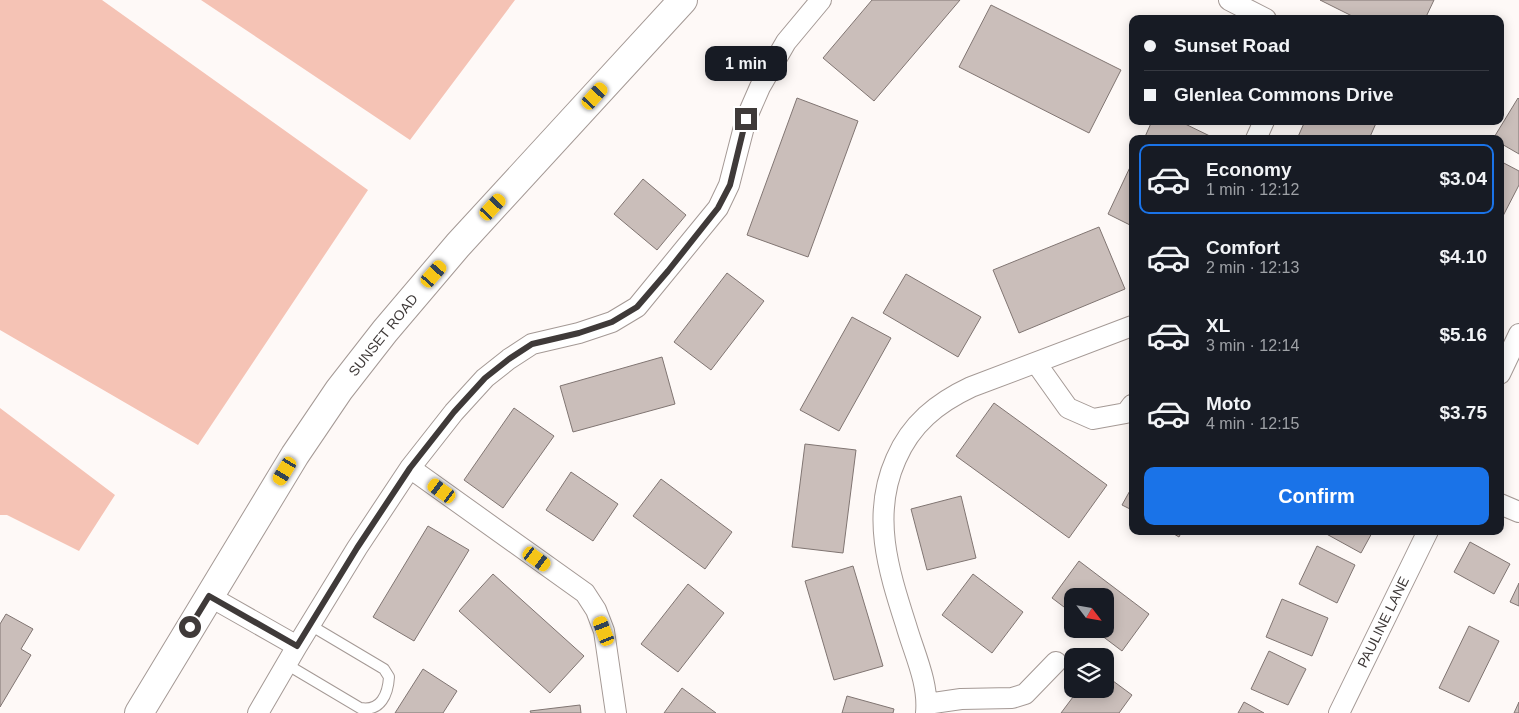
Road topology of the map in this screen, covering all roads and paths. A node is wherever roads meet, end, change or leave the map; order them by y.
1 (683, 0) edge
2 (822, 0) edge
3 (1229, 0) edge
4 (1258, 15) edge
5 (1129, 327) edge
6 (1519, 334) edge
7 (1036, 363) junction
8 (1504, 366) edge
9 (1129, 409) edge
10 (410, 468) junction
11 (1504, 506) edge
12 (1519, 512) edge
13 (1426, 535) edge
14 (209, 596) junction
15 (310, 625) junction
16 (297, 646) junction
17 (1056, 662) dead end
18 (286, 664) junction
19 (927, 708) edge
20 (1340, 712) edge
21 (139, 713) edge
22 (258, 713) edge
23 (616, 713) edge

1 - 14 main road, SUNSET ROAD
2 - 10 street
3 - 4 street
5 - 7 street
6 - 8 street
7 - 9 street
7 - 19 street
10 - 15 street
10 - 23 street
11 - 12 street
13 - 20 street, PAULINE LANE
14 - 16 street
14 - 21 main road, SUNSET ROAD
15 - 16 street
15 - 18 lane
16 - 18 street
17 - 19 street
18 - 22 street

